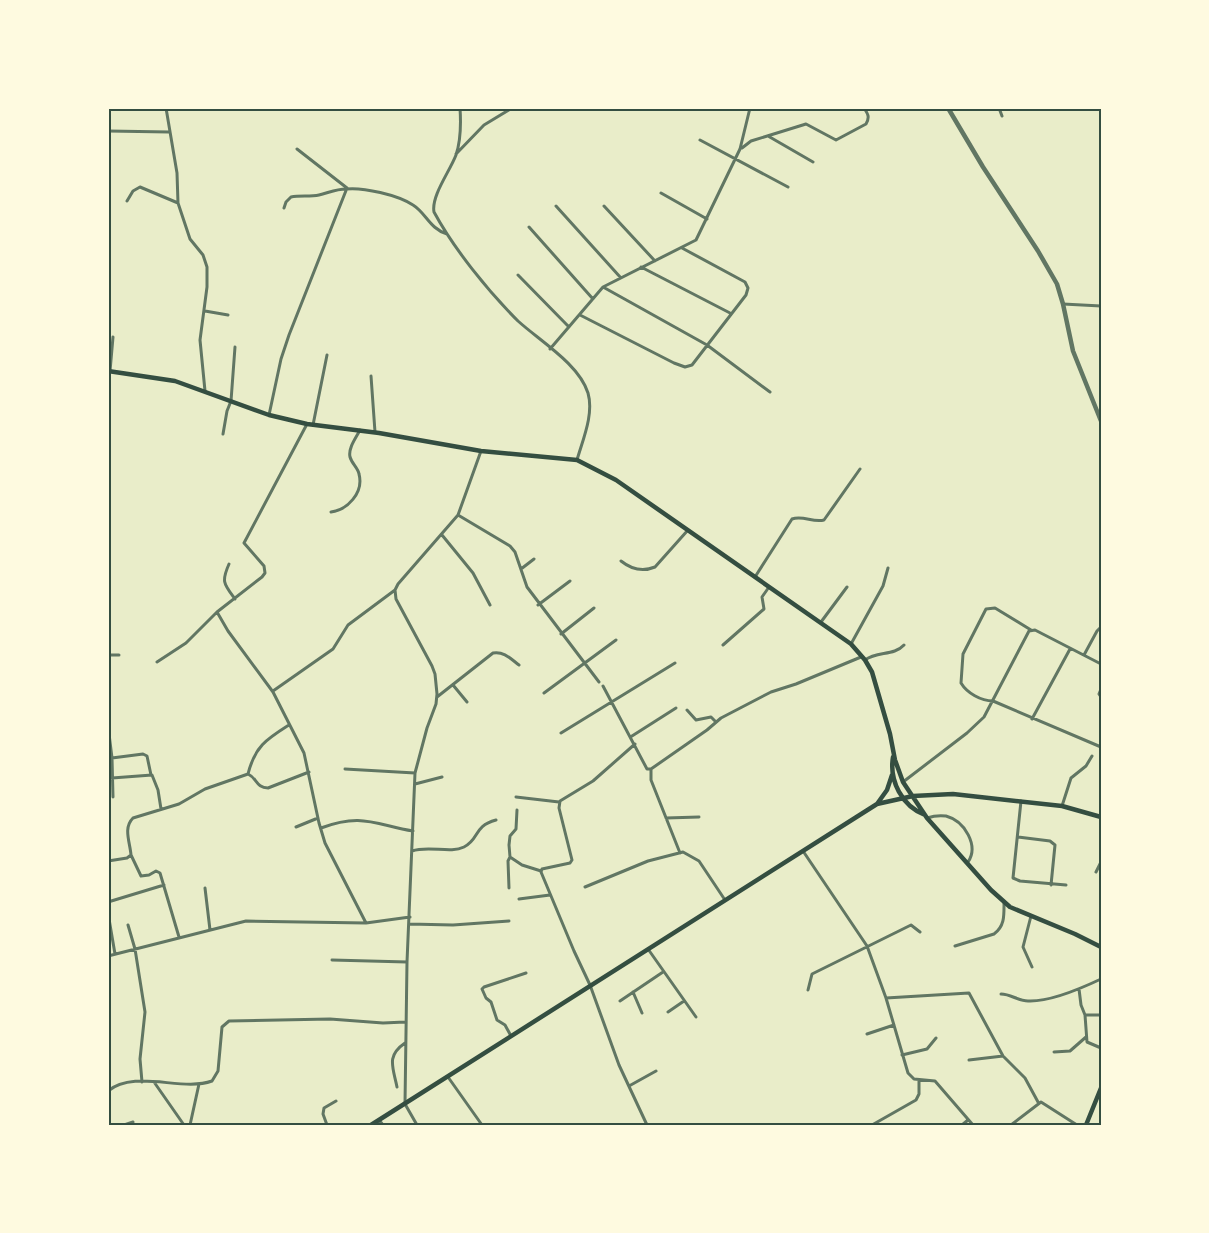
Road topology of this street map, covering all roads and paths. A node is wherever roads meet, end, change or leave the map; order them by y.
1 (166, 108) edge
2 (460, 108) edge
3 (512, 108) edge
4 (750, 108) edge
5 (864, 108) edge
6 (948, 108) edge
7 (999, 108) edge
8 (1002, 116) dead end
9 (108, 131) edge
10 (169, 132) junction
11 (766, 135) junction
12 (700, 140) dead end
13 (297, 149) dead end
14 (740, 150) junction
15 (456, 154) junction
16 (736, 159) junction
17 (813, 162) dead end
18 (788, 187) dead end
19 (347, 189) junction
20 (662, 193) dead end
21 (127, 201) dead end
22 (178, 203) junction
23 (556, 206) dead end
24 (604, 206) dead end
25 (284, 208) dead end
26 (707, 219) junction
27 (529, 227) dead end
28 (449, 234) junction
29 (682, 248) junction
30 (655, 261) junction
31 (641, 267) junction
32 (518, 275) dead end
33 (621, 278) junction
34 (603, 287) junction
35 (593, 299) junction
36 (1063, 304) junction
37 (1101, 306) edge
38 (205, 311) junction
39 (731, 313) junction
40 (228, 315) dead end
41 (580, 315) junction
42 (569, 327) junction
43 (112, 337) dead end
44 (706, 345) junction
45 (235, 347) dead end
46 (550, 349) junction
47 (327, 355) dead end
48 (109, 371) edge
49 (371, 376) dead end
50 (205, 391) junction
51 (770, 392) dead end
52 (231, 401) junction
53 (269, 415) junction
54 (1101, 421) edge
55 (310, 424) junction
56 (360, 430) junction
57 (375, 432) junction
58 (223, 434) dead end
59 (481, 452) junction
60 (577, 460) junction
61 (860, 469) dead end
62 (331, 513) dead end
63 (458, 515) junction
64 (688, 530) junction
65 (442, 535) junction
66 (534, 559) dead end
67 (621, 561) dead end
68 (230, 564) dead end
69 (888, 568) dead end
70 (521, 569) junction
71 (756, 577) junction
72 (570, 581) dead end
73 (848, 586) dead end
74 (769, 587) junction
75 (395, 590) junction
76 (236, 599) junction
77 (490, 605) dead end
78 (538, 605) junction
79 (594, 608) dead end
80 (218, 612) junction
81 (820, 622) junction
82 (1101, 627) edge
83 (1031, 630) junction
84 (561, 634) junction
85 (616, 640) dead end
86 (851, 644) junction
87 (723, 645) dead end
88 (904, 645) dead end
89 (1070, 649) junction
90 (119, 655) dead end
91 (1084, 655) junction
92 (108, 656) edge
93 (864, 658) junction
94 (157, 662) dead end
95 (583, 663) junction
96 (675, 663) dead end
97 (1101, 664) edge
98 (519, 665) dead end
99 (599, 682) dead end
100 (453, 686) junction
101 (603, 686) dead end
102 (1101, 689) edge
103 (273, 692) junction
104 (544, 693) dead end
105 (437, 697) junction
106 (1101, 697) edge
107 (993, 701) junction
108 (467, 702) dead end
109 (613, 702) junction
110 (676, 708) dead end
111 (687, 710) dead end
112 (1032, 719) junction
113 (716, 722) junction
114 (290, 725) junction
115 (108, 726) edge
116 (561, 733) dead end
117 (631, 737) junction
118 (635, 744) junction
119 (1101, 747) edge
120 (894, 753) junction
121 (1092, 756) dead end
122 (112, 758) junction
123 (345, 769) dead end
124 (651, 769) junction
125 (309, 772) junction
126 (415, 772) junction
127 (248, 774) junction
128 (152, 775) junction
129 (892, 775) junction
130 (442, 777) dead end
131 (112, 778) junction
132 (903, 782) junction
133 (415, 784) junction
134 (516, 796) dead end
135 (914, 796) junction
136 (113, 797) dead end
137 (902, 798) junction
138 (1020, 801) junction
139 (559, 802) junction
140 (877, 804) junction
141 (1062, 806) junction
142 (161, 809) junction
143 (517, 810) dead end
144 (699, 817) dead end
145 (926, 817) junction
146 (1101, 817) edge
147 (318, 818) junction
148 (666, 818) junction
149 (496, 820) dead end
150 (296, 827) dead end
151 (321, 829) junction
152 (413, 831) junction
153 (1018, 837) junction
154 (802, 850) junction
155 (412, 851) junction
156 (680, 853) junction
157 (131, 855) junction
158 (510, 857) junction
159 (108, 861) edge
160 (1101, 862) edge
161 (967, 863) junction
162 (541, 871) junction
163 (1096, 872) dead end
164 (164, 885) junction
165 (1051, 885) junction
166 (1066, 885) dead end
167 (585, 886) dead end
168 (205, 888) dead end
169 (508, 888) dead end
170 (550, 896) junction
171 (519, 899) dead end
172 (725, 900) junction
173 (108, 902) edge
174 (1004, 902) junction
175 (108, 912) edge
176 (1031, 916) junction
177 (410, 917) junction
178 (510, 921) dead end
179 (366, 923) junction
180 (410, 924) junction
181 (128, 925) dead end
182 (210, 930) junction
183 (920, 932) dead end
184 (179, 937) junction
185 (867, 946) junction
186 (955, 946) dead end
187 (1101, 948) edge
188 (135, 949) junction
189 (648, 949) junction
190 (115, 954) junction
191 (108, 956) edge
192 (332, 960) dead end
193 (407, 962) junction
194 (1032, 967) dead end
195 (663, 972) junction
196 (526, 973) dead end
197 (1101, 979) edge
198 (590, 985) junction
199 (808, 990) dead end
200 (1079, 990) junction
201 (633, 992) junction
202 (1001, 994) dead end
203 (886, 998) junction
204 (620, 1001) dead end
205 (684, 1001) junction
206 (668, 1012) dead end
207 (642, 1013) dead end
208 (1085, 1015) junction
209 (1101, 1015) edge
210 (696, 1017) dead end
211 (405, 1022) junction
212 (894, 1024) junction
213 (867, 1034) dead end
214 (511, 1036) junction
215 (1086, 1036) junction
216 (936, 1038) dead end
217 (405, 1043) junction
218 (1101, 1048) edge
219 (1054, 1052) dead end
220 (902, 1055) junction
221 (1003, 1056) junction
222 (969, 1060) dead end
223 (656, 1071) dead end
224 (447, 1076) junction
225 (919, 1080) junction
226 (142, 1082) junction
227 (154, 1082) junction
228 (199, 1084) junction
229 (629, 1086) junction
230 (397, 1087) dead end
231 (1101, 1088) edge
232 (108, 1091) edge
233 (1100, 1095) edge
234 (336, 1101) dead end
235 (1038, 1102) junction
236 (405, 1104) junction
237 (968, 1120) junction
238 (133, 1122) dead end
239 (381, 1122) edge
240 (124, 1125) edge
241 (184, 1125) edge
242 (189, 1125) edge
243 (327, 1125) edge
244 (371, 1125) edge
245 (417, 1125) edge
246 (482, 1125) edge
247 (647, 1125) edge
248 (872, 1125) edge
249 (962, 1125) edge
250 (973, 1125) edge
251 (1011, 1125) edge
252 (1077, 1125) edge
253 (1086, 1125) edge

1 - 10 street
2 - 15 street
3 - 15 street
4 - 14 street
5 - 11 street
6 - 36 street
7 - 8 street
9 - 10 street
10 - 22 street
11 - 14 street
11 - 17 street
12 - 16 street
13 - 19 street
14 - 16 street
15 - 28 street
16 - 18 street
16 - 26 street
19 - 25 street
19 - 28 street
19 - 53 street
20 - 26 street
21 - 22 street
22 - 38 street
23 - 33 street
24 - 30 street
26 - 29 street
27 - 35 street
28 - 46 street
29 - 30 street
29 - 39 street
30 - 31 street
31 - 33 street
31 - 39 street
32 - 42 street
33 - 34 street
34 - 35 street
34 - 44 street
35 - 41 street
36 - 37 street
36 - 54 street
38 - 40 street
38 - 50 street
39 - 44 street
41 - 42 street
41 - 44 street
42 - 46 street
43 - 48 street
44 - 51 street
45 - 52 street
46 - 60 street
47 - 55 street
48 - 50 main road
49 - 57 street
50 - 52 main road
52 - 53 main road
52 - 58 street
53 - 55 main road
55 - 56 main road
55 - 76 street
56 - 57 main road
56 - 62 street
57 - 59 main road
59 - 60 main road
59 - 63 street
60 - 64 main road
61 - 71 street
63 - 65 street
63 - 70 street
64 - 67 street
64 - 71 main road
65 - 75 street
65 - 77 street
66 - 70 street
68 - 76 street
69 - 86 street
70 - 78 street
71 - 74 main road
72 - 78 street
73 - 81 street
74 - 81 main road
74 - 87 street
75 - 103 street
75 - 105 street
76 - 80 street
78 - 84 street
79 - 84 street
80 - 94 street
80 - 103 street
81 - 86 main road
82 - 91 street
83 - 89 street
83 - 107 street
83 - 107 street
84 - 95 street
85 - 95 street
86 - 93 main road
88 - 93 street
89 - 91 street
89 - 112 street
90 - 92 street
91 - 97 street
93 - 113 street
93 - 120 main road
95 - 99 street
95 - 104 street
96 - 109 street
98 - 100 street
100 - 105 street
100 - 108 street
101 - 109 street
102 - 106 street
103 - 114 street
105 - 126 street
107 - 112 street
107 - 132 street
109 - 116 street
109 - 117 street
110 - 117 street
111 - 113 street
112 - 119 street
113 - 124 street
114 - 125 street
114 - 127 street
115 - 122 street
117 - 118 street
118 - 124 street
118 - 139 street
120 - 129 main road
120 - 132 main road
121 - 141 street
122 - 128 street
122 - 131 street
123 - 126 street
124 - 148 street
125 - 127 street
125 - 147 street
126 - 133 street
127 - 142 street
128 - 131 street
128 - 142 street
129 - 137 main road
129 - 140 main road
130 - 133 street
131 - 136 street
132 - 135 main road
133 - 152 street
134 - 139 street
135 - 137 main road
135 - 138 main road
135 - 145 main road
137 - 140 main road
137 - 145 main road
138 - 141 main road
138 - 153 street
139 - 162 street
140 - 154 main road
141 - 146 main road
142 - 157 street
143 - 158 street
144 - 148 street
145 - 161 main road
145 - 161 street
147 - 150 street
147 - 151 street
148 - 156 street
149 - 155 street
151 - 152 street
151 - 179 street
152 - 155 street
153 - 165 street
153 - 165 street
154 - 172 main road
154 - 185 street
155 - 177 street
156 - 167 street
156 - 172 street
157 - 159 street
157 - 164 street
158 - 162 street
158 - 169 street
160 - 163 street
161 - 174 main road
162 - 170 street
164 - 173 street
164 - 184 street
165 - 166 street
168 - 182 street
170 - 171 street
170 - 198 street
172 - 189 main road
174 - 176 main road
174 - 186 street
175 - 190 street
176 - 187 main road
176 - 194 street
177 - 179 street
177 - 180 street
178 - 180 street
179 - 182 street
180 - 193 street
181 - 188 street
182 - 184 street
183 - 185 street
184 - 188 street
185 - 199 street
185 - 203 street
188 - 190 street
188 - 226 street
189 - 195 street
189 - 198 main road
190 - 191 street
192 - 193 street
193 - 211 street
195 - 201 street
195 - 205 street
196 - 214 street
197 - 200 street
198 - 214 main road
198 - 229 street
200 - 202 street
200 - 208 street
201 - 204 street
201 - 207 street
203 - 212 street
203 - 221 street
205 - 206 street
205 - 210 street
208 - 209 street
208 - 215 street
211 - 217 street
211 - 228 street
212 - 213 street
212 - 220 street
214 - 224 main road
215 - 218 street
215 - 219 street
216 - 220 street
217 - 230 street
217 - 236 street
220 - 225 street
221 - 222 street
221 - 235 street
223 - 229 street
224 - 236 main road
224 - 246 street
225 - 237 street
225 - 248 street
226 - 227 street
226 - 232 street
227 - 228 street
227 - 241 street
228 - 242 street
229 - 247 street
231 - 233 main road
233 - 253 main road
234 - 243 street
235 - 251 street
235 - 252 street
236 - 239 main road
236 - 245 street
237 - 249 street
237 - 250 street
238 - 240 street
239 - 244 main road

